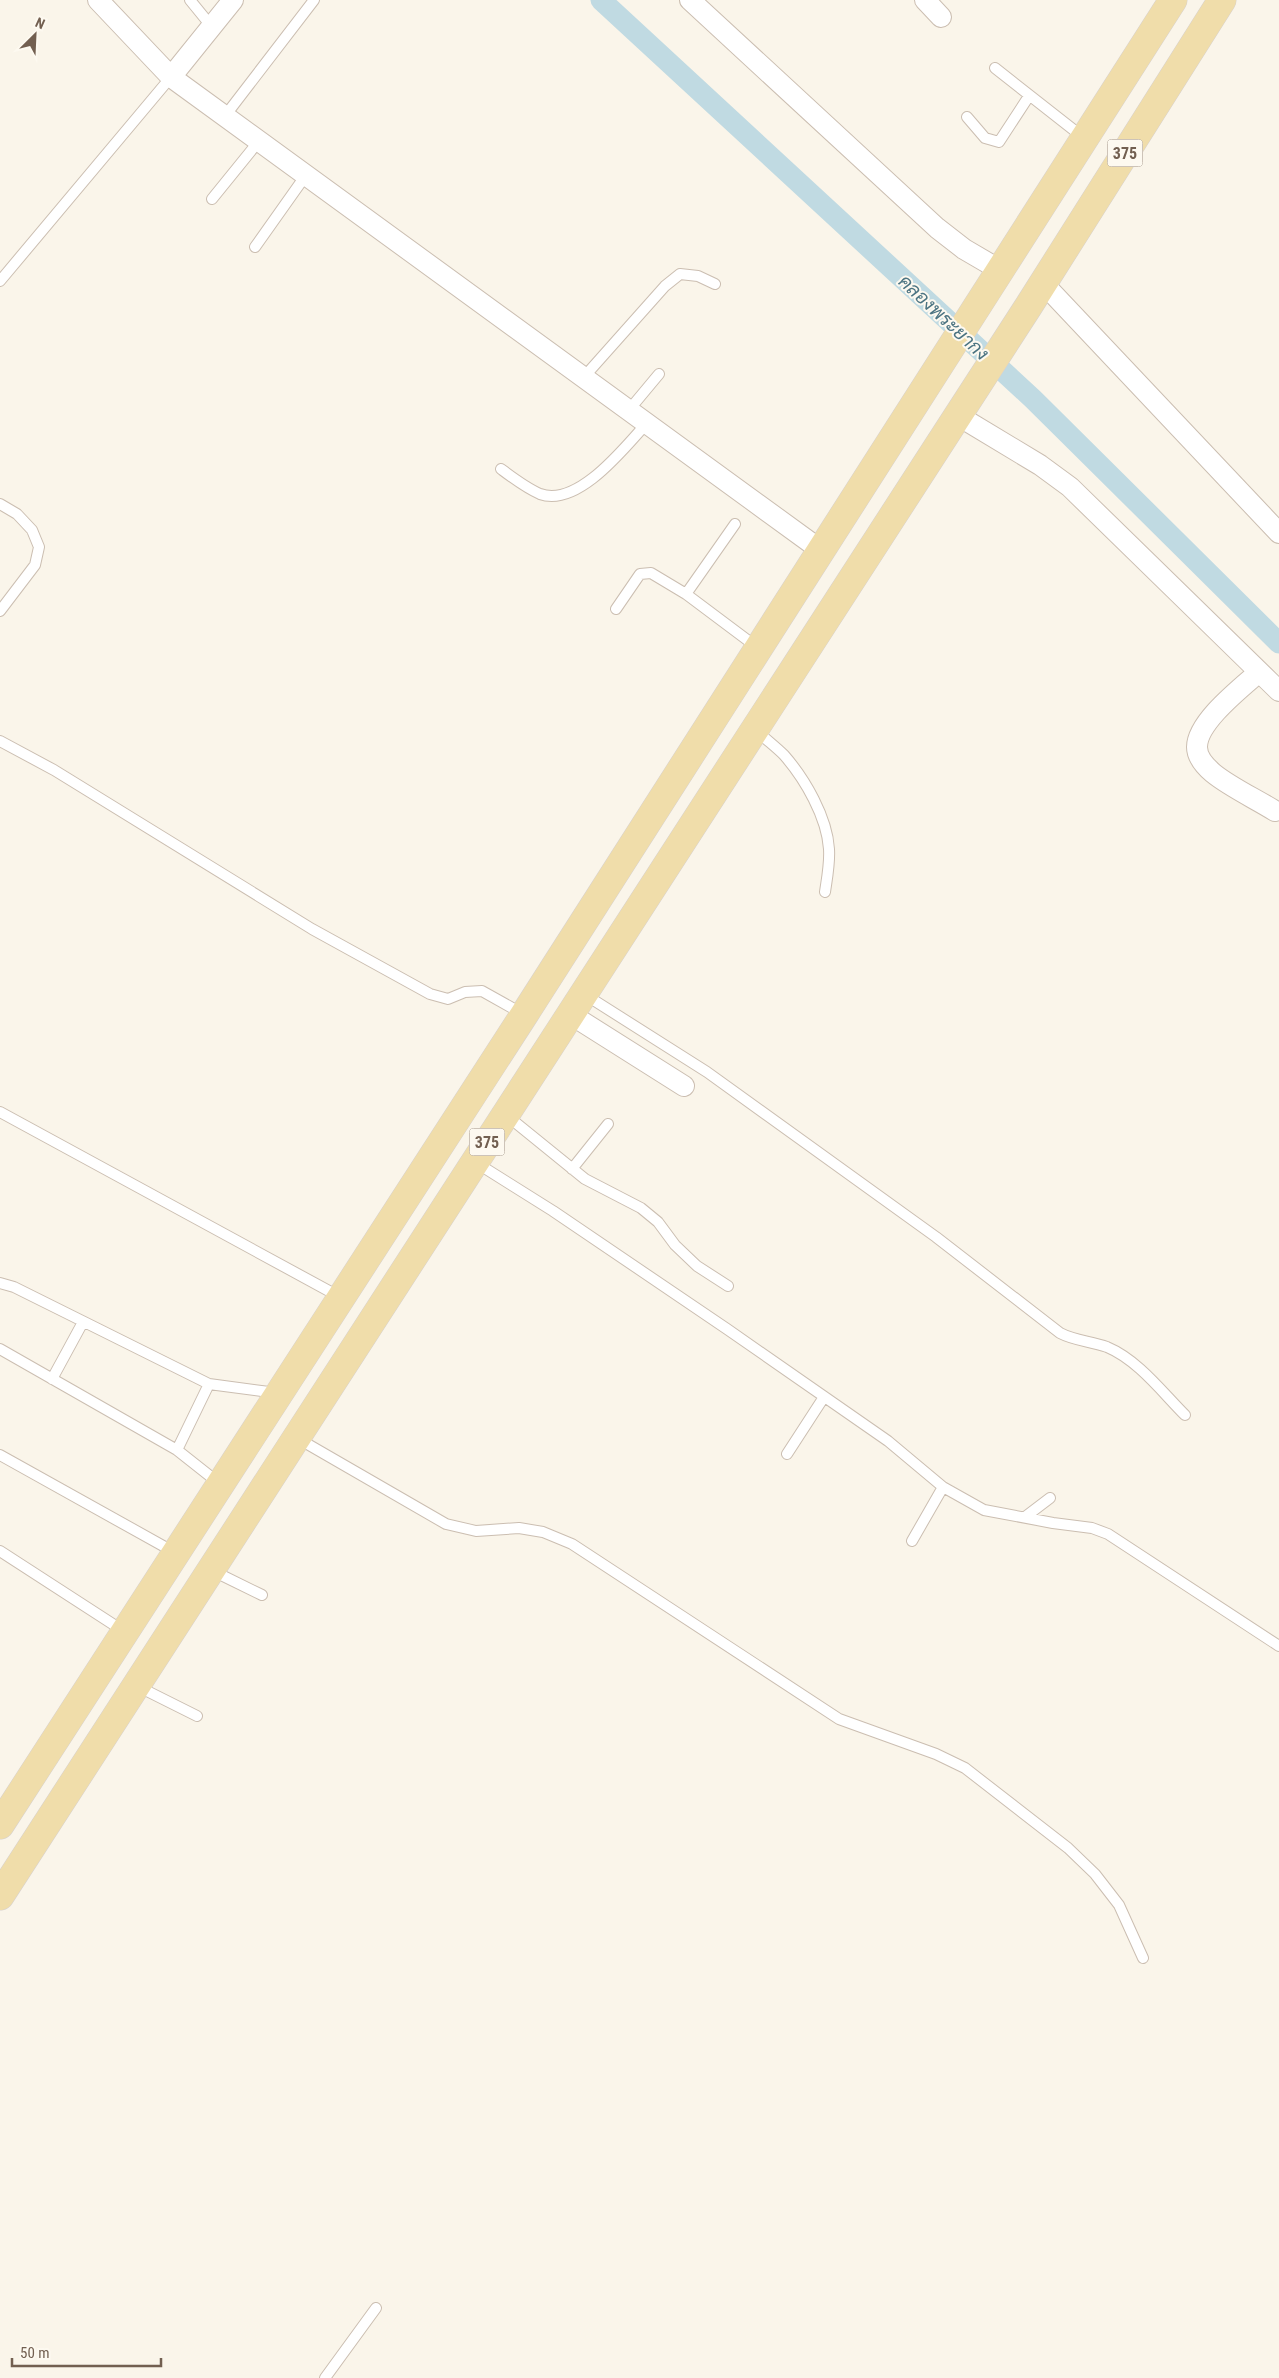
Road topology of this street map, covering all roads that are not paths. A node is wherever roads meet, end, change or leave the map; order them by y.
1 (98, 0) edge
2 (190, 0) edge
3 (233, 0) edge
4 (314, 0) edge
5 (690, 0) edge
6 (924, 0) edge
7 (1173, 0) edge
8 (1222, 0) edge
9 (941, 17) dead end
10 (212, 26) junction
11 (995, 68) dead end
12 (171, 77) junction
13 (1029, 96) junction
14 (225, 116) junction
15 (967, 117) dead end
16 (1084, 138) junction
17 (259, 141) junction
18 (306, 175) junction
19 (212, 199) dead end
20 (255, 247) dead end
21 (997, 275) junction
22 (0, 281) edge
23 (1042, 282) junction
24 (714, 284) dead end
25 (659, 374) dead end
26 (584, 377) junction
27 (629, 410) junction
28 (957, 415) junction
29 (647, 423) junction
30 (501, 469) dead end
31 (0, 504) edge
32 (735, 524) dead end
33 (1279, 533) edge
34 (822, 550) junction
35 (686, 594) junction
36 (616, 609) dead end
37 (0, 611) edge
38 (759, 649) junction
39 (1259, 672) junction
40 (1279, 691) edge
41 (754, 728) junction
42 (0, 741) edge
43 (1276, 811) dead end
44 (825, 892) dead end
45 (577, 1004) junction
46 (524, 1015) junction
47 (684, 1086) dead end
48 (0, 1112) edge
49 (505, 1114) junction
50 (608, 1124) dead end
51 (474, 1161) junction
52 (572, 1169) junction
53 (407, 1197) junction
54 (440, 1216) junction
55 (0, 1283) edge
56 (728, 1286) dead end
57 (340, 1297) junction
58 (83, 1322) junction
59 (0, 1349) edge
60 (52, 1379) junction
61 (210, 1384) junction
62 (278, 1393) junction
63 (824, 1397) junction
64 (1185, 1415) dead end
65 (296, 1437) junction
66 (177, 1450) junction
67 (788, 1454) dead end
68 (0, 1455) edge
69 (221, 1485) junction
70 (943, 1487) junction
71 (1050, 1498) dead end
72 (1025, 1518) junction
73 (912, 1541) dead end
74 (1, 1553) edge
75 (177, 1553) junction
76 (210, 1570) junction
77 (262, 1595) dead end
78 (125, 1632) junction
79 (1279, 1646) edge
80 (136, 1685) junction
81 (197, 1716) dead end
82 (0, 1825) edge
83 (0, 1896) edge
84 (1143, 1958) dead end
85 (376, 2308) dead end
86 (325, 2378) edge

1 - 12 street
2 - 10 lane
3 - 10 street
4 - 14 lane
5 - 21 street
6 - 9 street
7 - 16 main road, 375
8 - 23 main road, 375
10 - 12 street
11 - 13 lane
12 - 14 street
12 - 22 lane
13 - 15 lane
13 - 16 lane
14 - 17 street
16 - 21 main road, 375
17 - 18 street
17 - 19 lane
18 - 20 lane
18 - 26 street
21 - 34 main road, 375
23 - 28 main road, 375
23 - 33 street
24 - 26 lane
25 - 27 lane
26 - 27 street
27 - 29 street
28 - 39 street
28 - 41 main road, 375
29 - 30 lane
29 - 34 street
31 - 37 lane
32 - 35 lane
34 - 38 main road, 375
35 - 36 lane
35 - 38 lane
38 - 46 main road, 375
39 - 40 street
39 - 43 street
41 - 44 lane
41 - 45 main road, 375
42 - 46 lane
45 - 47 street
45 - 49 main road, 375
45 - 64 lane
46 - 53 main road, 375
48 - 57 lane
49 - 51 main road, 375
49 - 52 lane
50 - 52 lane
51 - 54 main road, 375
51 - 63 lane
52 - 56 lane
53 - 54 main road
53 - 57 main road, 375
54 - 65 main road, 375
55 - 58 lane
57 - 62 main road, 375
58 - 60 lane
58 - 61 lane
59 - 60 lane
60 - 66 lane
61 - 62 lane
61 - 66 lane
62 - 69 main road, 375
63 - 67 lane
63 - 70 lane
65 - 76 main road, 375
65 - 84 lane
66 - 69 lane
68 - 75 lane
69 - 75 main road, 375
70 - 72 lane
70 - 73 lane
71 - 72 lane
72 - 79 lane
74 - 78 lane
75 - 78 main road, 375
76 - 77 lane
76 - 80 main road, 375
78 - 82 main road, 375
80 - 81 lane
80 - 83 main road, 375
85 - 86 lane

